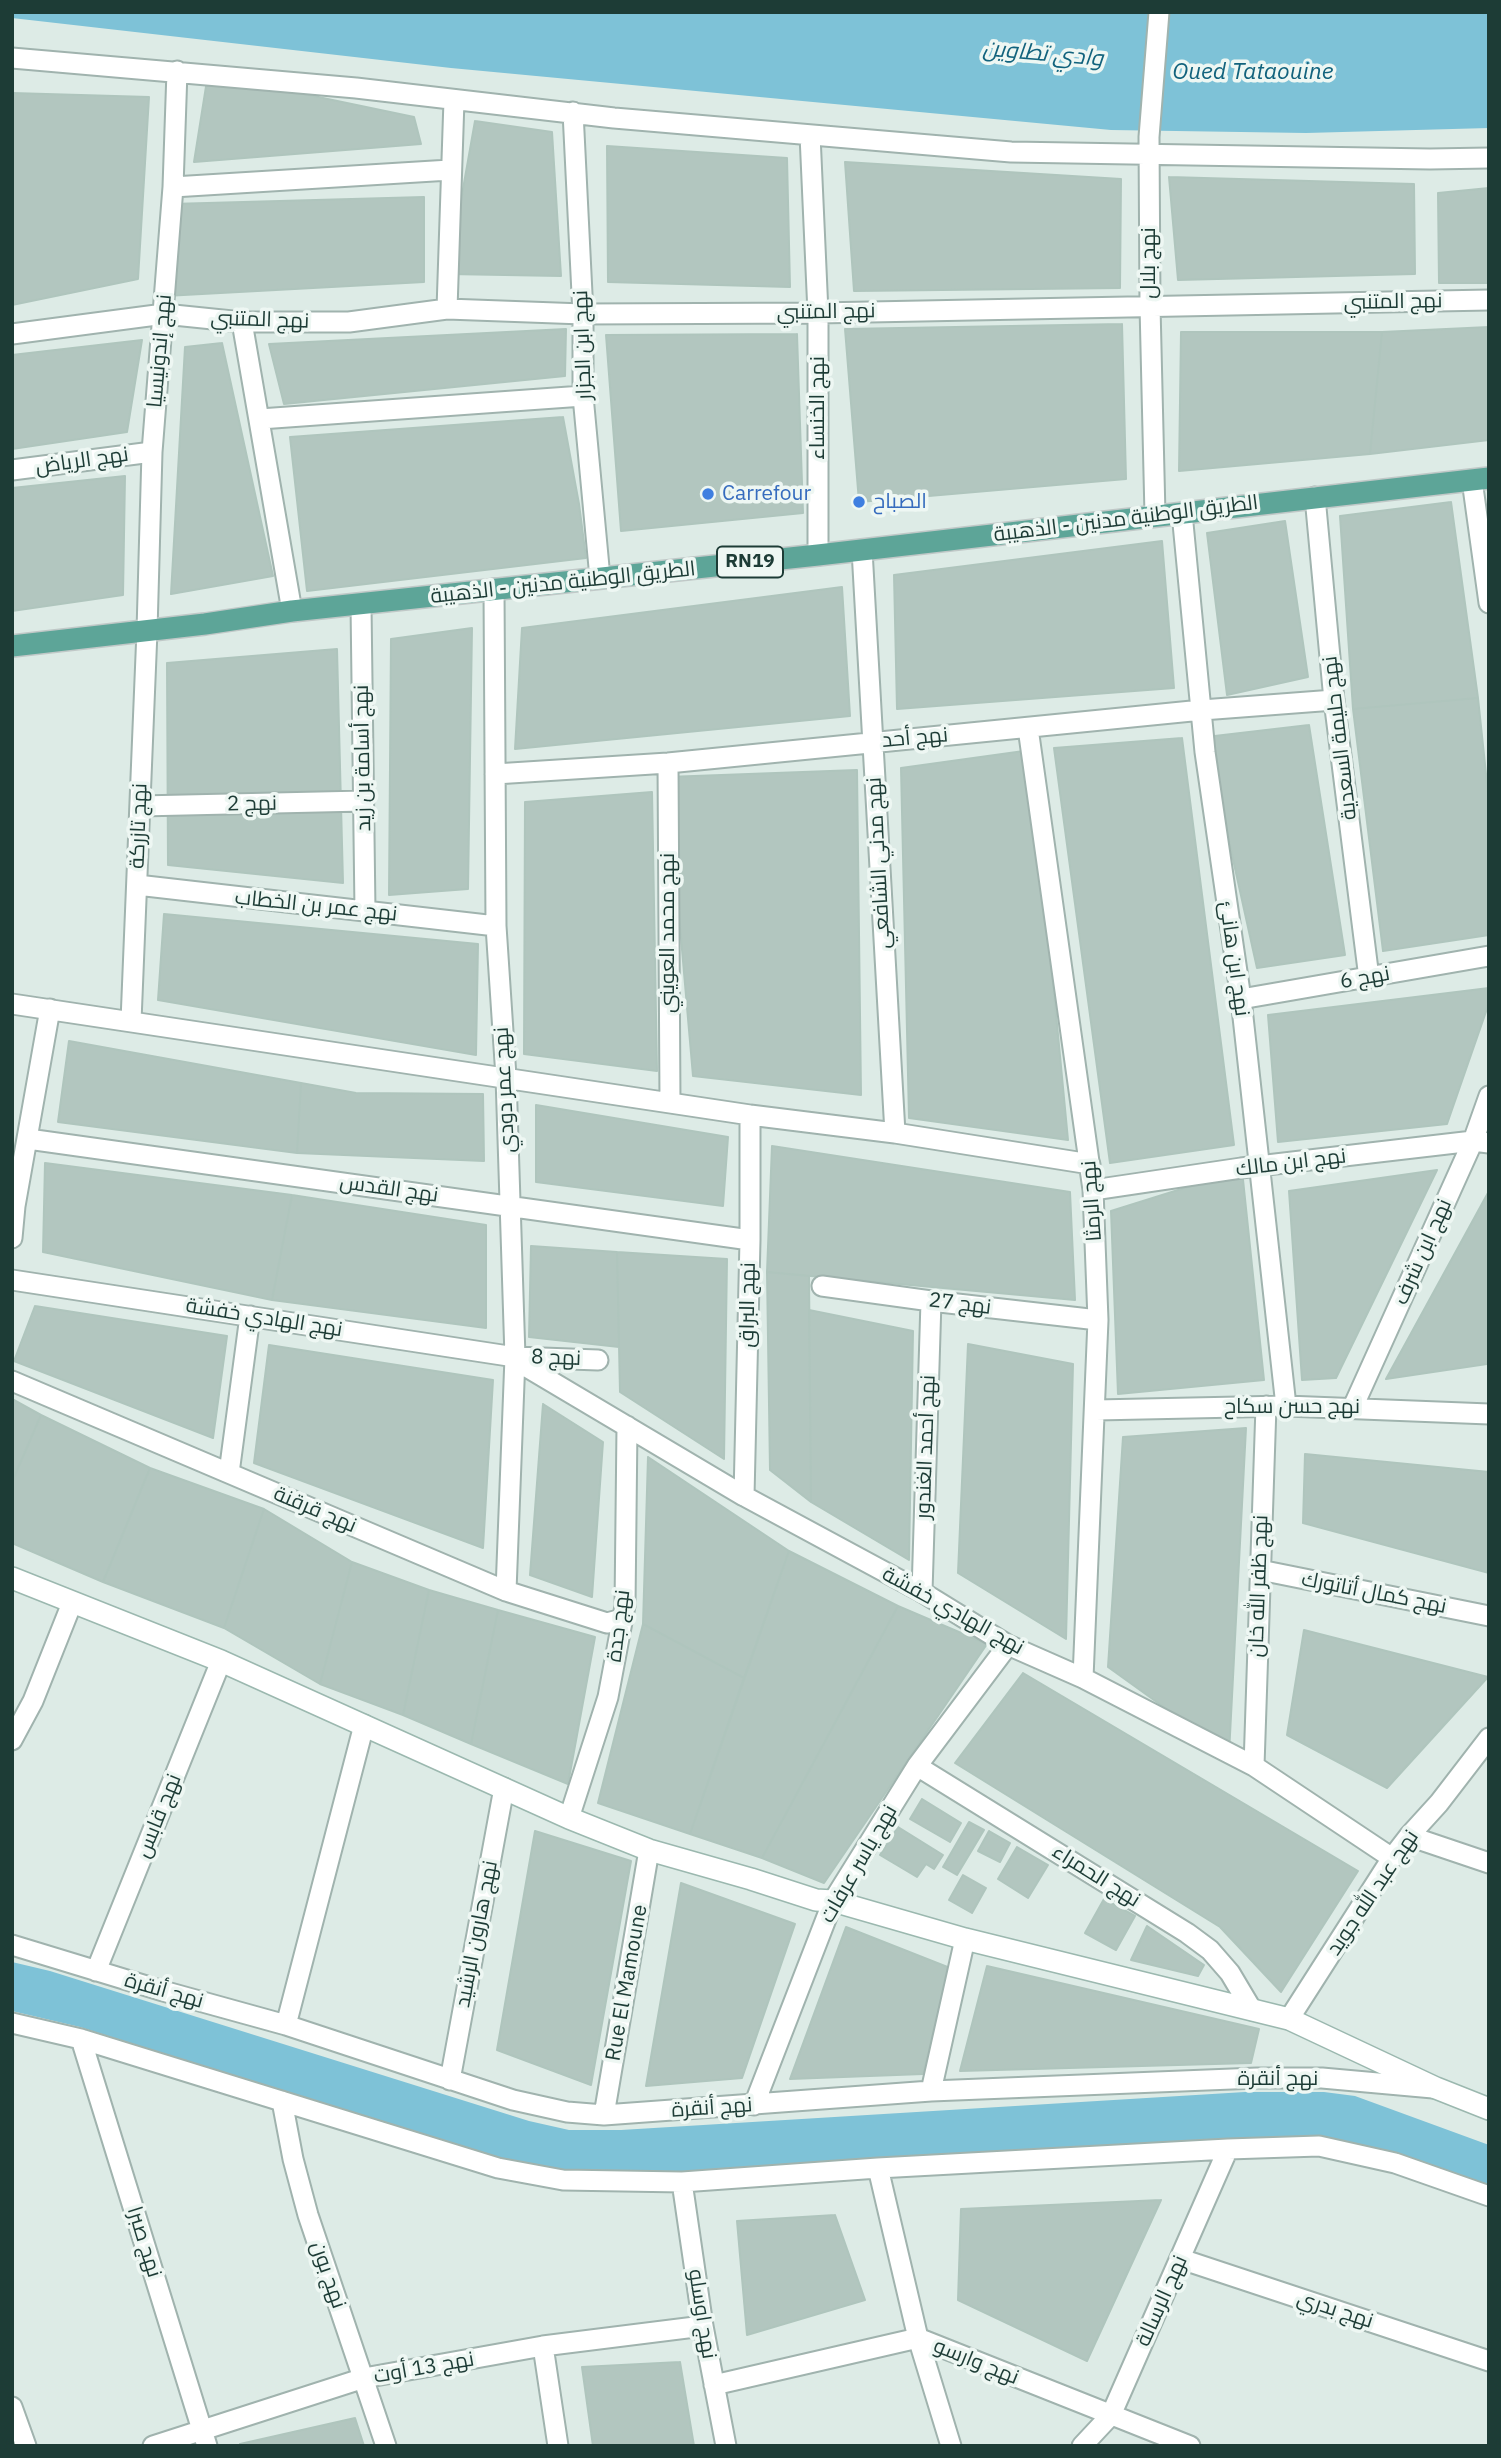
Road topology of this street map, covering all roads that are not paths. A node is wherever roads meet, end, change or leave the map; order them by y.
1 (1159, 12) edge
2 (12, 58) edge
3 (177, 71) junction
4 (454, 100) junction
5 (573, 112) junction
6 (810, 135) junction
7 (1149, 146) junction
8 (1489, 158) edge
9 (450, 170) junction
10 (173, 187) junction
11 (1489, 300) edge
12 (1150, 306) junction
13 (447, 309) junction
14 (818, 313) junction
15 (164, 314) junction
16 (583, 314) junction
17 (242, 322) junction
18 (12, 334) edge
19 (583, 396) junction
20 (260, 419) junction
21 (152, 452) junction
22 (12, 470) edge
23 (1480, 479) edge
24 (1315, 497) junction
25 (1182, 513) junction
26 (1156, 515) junction
27 (862, 550) junction
28 (818, 555) junction
29 (600, 578) junction
30 (494, 589) junction
31 (1489, 603) edge
32 (361, 605) junction
33 (292, 611) junction
34 (147, 631) junction
35 (12, 646) edge
36 (1335, 700) junction
37 (1202, 710) junction
38 (1028, 727) junction
39 (872, 743) junction
40 (668, 763) junction
41 (495, 775) junction
42 (364, 801) junction
43 (140, 806) junction
44 (137, 886) junction
45 (365, 911) junction
46 (496, 926) junction
47 (1489, 956) edge
48 (1369, 978) junction
49 (1241, 999) junction
50 (12, 1004) edge
51 (50, 1009) junction
52 (131, 1021) junction
53 (506, 1077) junction
54 (1489, 1096) edge
55 (670, 1102) junction
56 (750, 1115) junction
57 (895, 1133) junction
58 (28, 1139) junction
59 (1481, 1142) edge
60 (1090, 1164) junction
61 (1261, 1167) junction
62 (1093, 1190) junction
63 (14, 1206) edge
64 (510, 1206) junction
65 (12, 1238) edge
66 (750, 1240) junction
67 (12, 1280) edge
68 (822, 1286) dead end
69 (931, 1301) junction
70 (250, 1316) junction
71 (1098, 1320) junction
72 (515, 1358) junction
73 (598, 1360) dead end
74 (12, 1381) edge
75 (1266, 1406) junction
76 (1286, 1406) junction
77 (1353, 1407) junction
78 (1096, 1410) junction
79 (1489, 1414) edge
80 (627, 1426) junction
81 (229, 1473) junction
82 (744, 1496) junction
83 (1260, 1570) junction
84 (12, 1578) edge
85 (506, 1591) junction
86 (922, 1592) junction
87 (72, 1603) junction
88 (1489, 1616) edge
89 (622, 1619) junction
90 (1008, 1645) junction
91 (221, 1661) junction
92 (1083, 1678) junction
93 (364, 1726) junction
94 (1489, 1738) edge
95 (12, 1740) edge
96 (917, 1766) junction
97 (1254, 1766) junction
98 (504, 1788) junction
99 (569, 1818) junction
100 (1409, 1836) junction
101 (649, 1850) junction
102 (1392, 1858) junction
103 (1489, 1863) edge
104 (832, 1901) junction
105 (965, 1939) junction
106 (12, 1945) edge
107 (96, 1971) junction
108 (1252, 2010) junction
109 (1289, 2019) junction
110 (12, 2023) edge
111 (286, 2025) junction
112 (82, 2039) junction
113 (450, 2080) junction
114 (1436, 2088) junction
115 (930, 2091) junction
116 (282, 2101) junction
117 (754, 2105) junction
118 (1489, 2109) edge
119 (604, 2115) junction
120 (1228, 2149) junction
121 (878, 2168) junction
122 (682, 2182) junction
123 (1489, 2196) edge
124 (1181, 2259) junction
125 (703, 2326) junction
126 (918, 2338) junction
127 (543, 2346) junction
128 (1489, 2361) edge
129 (364, 2378) junction
130 (714, 2385) junction
131 (12, 2407) edge
132 (1111, 2415) junction
133 (205, 2438) edge
134 (26, 2446) edge
135 (153, 2446) edge
136 (386, 2446) edge
137 (558, 2446) edge
138 (726, 2446) edge
139 (951, 2446) edge
140 (1082, 2446) edge
141 (1190, 2446) edge

1 - 7 street, نهج بلال
2 - 3 street
3 - 4 street
3 - 10 street, نهج إندونيسيا
4 - 5 street
4 - 9 street
5 - 6 street
5 - 16 street, نهج ابن الجزار
6 - 7 street
6 - 14 street, نهج الخنساء
7 - 8 street
7 - 12 street, نهج بلال
9 - 10 street
9 - 13 street
10 - 15 street, نهج إندونيسيا
11 - 12 street, نهج المتنبي
12 - 14 street, نهج المتنبي
12 - 26 street, نهج بلال
13 - 16 street, نهج المتنبي
13 - 17 street, نهج المتنبي
14 - 16 street, نهج المتنبي
14 - 28 street, نهج الخنساء
15 - 17 street, نهج المتنبي
15 - 18 street, نهج المتنبي
15 - 21 street, نهج إندونيسيا
16 - 19 street, نهج ابن الجزار
17 - 20 street
19 - 20 street
19 - 29 street, نهج ابن الجزار
20 - 33 street
21 - 22 street, نهج الرياض
21 - 34 street, نهج إندونيسيا
23 - 24 main road, الطريق الوطنية مدنين - الذهيبة / RN19
23 - 31 street
24 - 25 main road, الطريق الوطنية مدنين - الذهيبة / RN19
24 - 36 street, نهج حليمة السعدية
25 - 26 main road, الطريق الوطنية مدنين - الذهيبة / RN19
25 - 37 street, نهج ابن هانئ
26 - 27 main road, الطريق الوطنية مدنين - الذهيبة / RN19
27 - 28 main road, الطريق الوطنية مدنين - الذهيبة / RN19
27 - 39 street, نهج مدني الشافعي
28 - 29 main road, الطريق الوطنية مدنين - الذهيبة / RN19
29 - 30 main road, الطريق الوطنية مدنين - الذهيبة / RN19
30 - 32 main road, الطريق الوطنية مدنين - الذهيبة / RN19
30 - 41 street, نهج عمر دودي
32 - 33 main road, الطريق الوطنية مدنين - الذهيبة / RN19
32 - 42 street, نهج أسامة بن زيد
33 - 34 main road, الطريق الوطنية مدنين - الذهيبة / RN19
34 - 35 main road, الطريق الوطنية مدنين - الذهيبة / RN19
34 - 43 street, نهج تازركة
36 - 37 street, نهج أحد
36 - 48 street, نهج حليمة السعدية
37 - 38 street, نهج أحد
37 - 49 street, نهج ابن هانئ
38 - 39 street, نهج أحد
38 - 60 street, نهج الرمثا
39 - 40 street, نهج أحد
39 - 57 street, نهج مدني الشافعي
40 - 41 street, نهج أحد
40 - 55 street, نهج محمد العويني
41 - 46 street, نهج عمر دودي
42 - 43 street, نهج 2
42 - 45 street, نهج أسامة بن زيد
43 - 44 street, نهج تازركة
44 - 45 street, نهج عمر بن الخطاب
44 - 52 street, نهج تازركة
45 - 46 street, نهج عمر بن الخطاب
46 - 53 street, نهج عمر دودي
47 - 48 street, نهج 6
48 - 49 street, نهج 6
49 - 61 street, نهج ابن هانئ
50 - 51 street
51 - 52 street
51 - 58 street
52 - 53 street
53 - 55 street
53 - 64 street, نهج عمر دودي
54 - 59 street, نهج ابن شرف
55 - 56 street
56 - 57 street
56 - 66 street, نهج البراق
57 - 60 street
58 - 63 street
58 - 64 street, نهج القدس
59 - 61 street, نهج ابن مالك
59 - 77 street, نهج ابن شرف
60 - 62 street, نهج الرمثا
61 - 62 street, نهج ابن مالك
61 - 76 street, نهج ابن هانئ
62 - 71 street, نهج الرمثا
63 - 65 street
64 - 66 street, نهج القدس
64 - 72 street, نهج عمر دودي
66 - 82 street, نهج البراق
67 - 70 street, نهج الهادي خفشة
68 - 69 street, نهج 27
69 - 71 street, نهج 27
69 - 86 street, نهج أحمد الغندور
70 - 72 street, نهج الهادي خفشة
70 - 81 street
71 - 78 street, نهج الرمثا
72 - 73 street, نهج 8
72 - 80 street, نهج الهادي خفشة
72 - 85 street, نهج عمر دودي
74 - 81 street, نهج قرقنة
75 - 76 street, نهج حسن سكاح
75 - 78 street, نهج حسن سكاح
75 - 83 street, نهج ظفر الله خان
76 - 77 street, نهج حسن سكاح
77 - 79 street, نهج حسن سكاح
78 - 92 street, نهج الرمثا
80 - 82 street, نهج الهادي خفشة
80 - 89 street, نهج جدة
81 - 85 street, نهج قرقنة
82 - 86 street, نهج الهادي خفشة
83 - 88 street, نهج كمال أتاتورك
83 - 97 street, نهج ظفر الله خان
84 - 87 main road
85 - 89 street, نهج قرقنة
86 - 90 street, نهج الهادي خفشة
87 - 91 main road
87 - 95 street
89 - 99 street, نهج جدة
90 - 92 street, نهج الهادي خفشة
90 - 96 street, نهج ياسر عرفات
91 - 93 main road
91 - 107 street, نهج قابس
92 - 97 street, نهج الهادي خفشة
93 - 98 main road
93 - 111 street
94 - 100 street, نهج عبد الله جويد
96 - 104 street, نهج ياسر عرفات
96 - 108 street, نهج الحمراء
97 - 102 street, نهج الهادي خفشة
98 - 99 main road
98 - 113 street, نهج هارون الرشيد
99 - 101 main road
100 - 102 street, نهج عبد الله جويد
100 - 103 street
101 - 104 main road
101 - 119 street, Rue El Mamoune
102 - 109 street, نهج عبد الله جويد
104 - 105 main road
104 - 117 street, نهج ياسر عرفات
105 - 108 main road
105 - 115 street
106 - 107 street, نهج أنقرة
107 - 111 street, نهج أنقرة
108 - 109 main road
109 - 114 main road
110 - 112 street
111 - 113 street, نهج أنقرة
112 - 116 street
112 - 133 street, نهج صبرا
113 - 119 street, نهج أنقرة
114 - 115 street, نهج أنقرة
114 - 118 main road
115 - 117 street, نهج أنقرة
116 - 122 street
116 - 129 street, نهج بون
117 - 119 street, نهج أنقرة
120 - 121 street
120 - 123 street
120 - 124 street, نهج الرسالة
121 - 122 street
121 - 126 street
122 - 125 street, نهج اوسلو
124 - 128 street, نهج بدري
124 - 132 street, نهج الرسالة
125 - 127 street, نهج 13 أوت
125 - 130 street, نهج اوسلو
126 - 130 street, نهج وارسو
126 - 132 street, نهج وارسو
126 - 139 street
127 - 129 street, نهج 13 أوت
127 - 137 street
129 - 133 street, نهج 13 أوت
129 - 136 street, نهج بون
130 - 138 street, نهج اوسلو
131 - 134 street
132 - 140 street, نهج الرسالة
132 - 141 street, نهج وارسو
133 - 135 street, نهج 13 أوت

